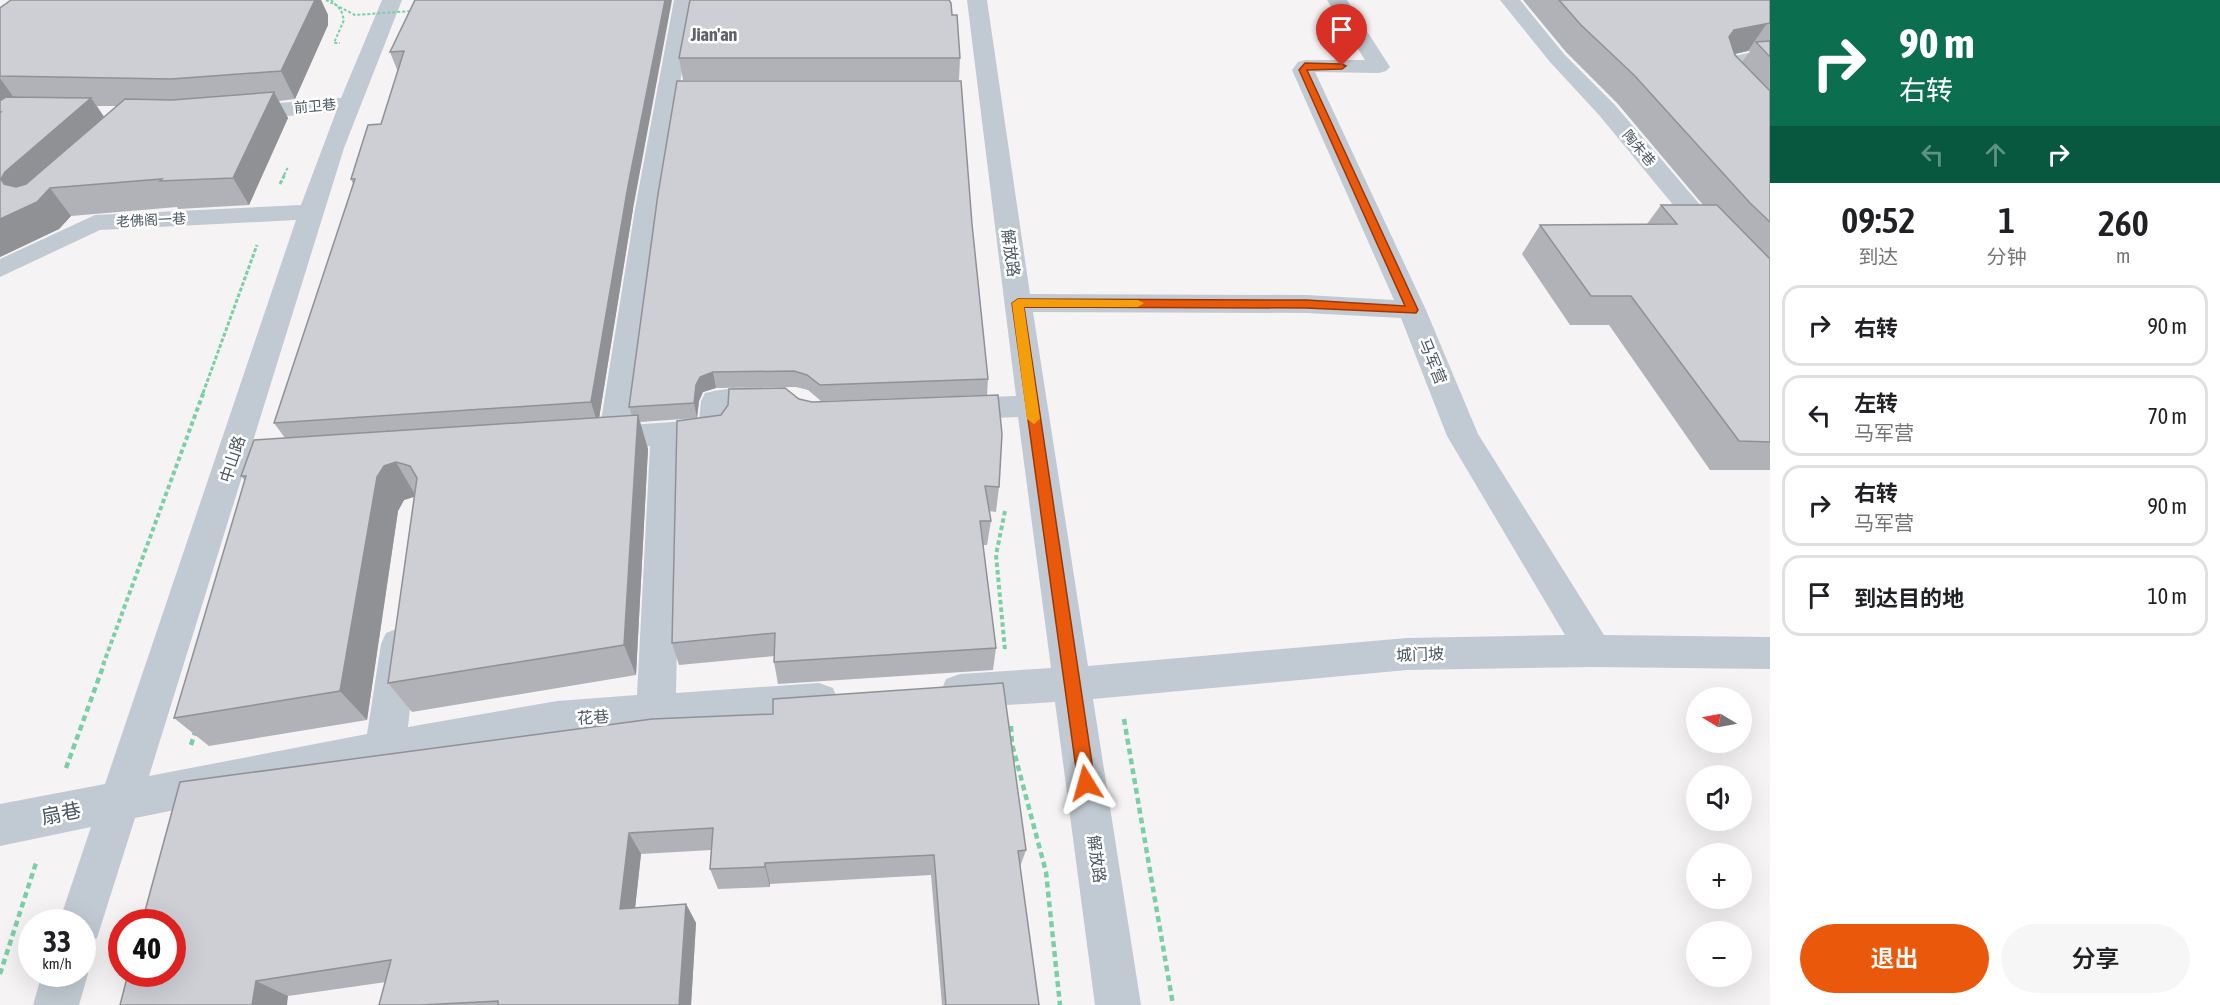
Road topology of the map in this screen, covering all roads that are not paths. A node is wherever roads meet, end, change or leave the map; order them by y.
1 (684, 0) edge
2 (977, 0) edge
3 (1337, 0) edge
4 (1510, 0) edge
5 (406, 4) edge
6 (1770, 59) edge
7 (349, 104) junction
8 (222, 114) edge
9 (1770, 124) edge
10 (312, 212) junction
11 (0, 269) edge
12 (1770, 295) edge
13 (1018, 303) junction
14 (1412, 310) junction
15 (1032, 406) junction
16 (805, 407) edge
17 (930, 410) edge
18 (666, 433) junction
19 (614, 438) junction
20 (567, 441) edge
21 (263, 460) edge
22 (231, 463) junction
23 (404, 613) edge
24 (1594, 651) junction
25 (1770, 653) edge
26 (1072, 684) junction
27 (926, 693) edge
28 (856, 698) edge
29 (656, 712) junction
30 (386, 750) junction
31 (121, 802) junction
32 (0, 825) edge
33 (85, 909) edge
34 (61, 987) edge
35 (56, 1005) edge
36 (1118, 1005) edge

1 - 19 street
2 - 13 street, 解放路
3 - 14 street, 马军营
4 - 12 street, 陶朱巷
5 - 7 street, 中山路
6 - 9 street
7 - 8 street, 前卫巷
7 - 10 street, 中山路
10 - 11 street, 老佛阁一巷
10 - 22 street, 中山路
13 - 14 street
13 - 15 street, 解放路
14 - 24 street, 马军营
15 - 17 street
15 - 26 street, 解放路
16 - 18 street
18 - 19 street
18 - 29 street
19 - 20 street
21 - 22 street
22 - 31 street, 中山路
23 - 30 street
24 - 25 street, 城门坡
24 - 26 street, 城门坡
26 - 27 street
26 - 36 street, 解放路
28 - 29 street, 花巷
29 - 30 street, 花巷
30 - 31 street, 花巷
31 - 32 street, 扇巷
31 - 33 street, 中山路
34 - 35 street

